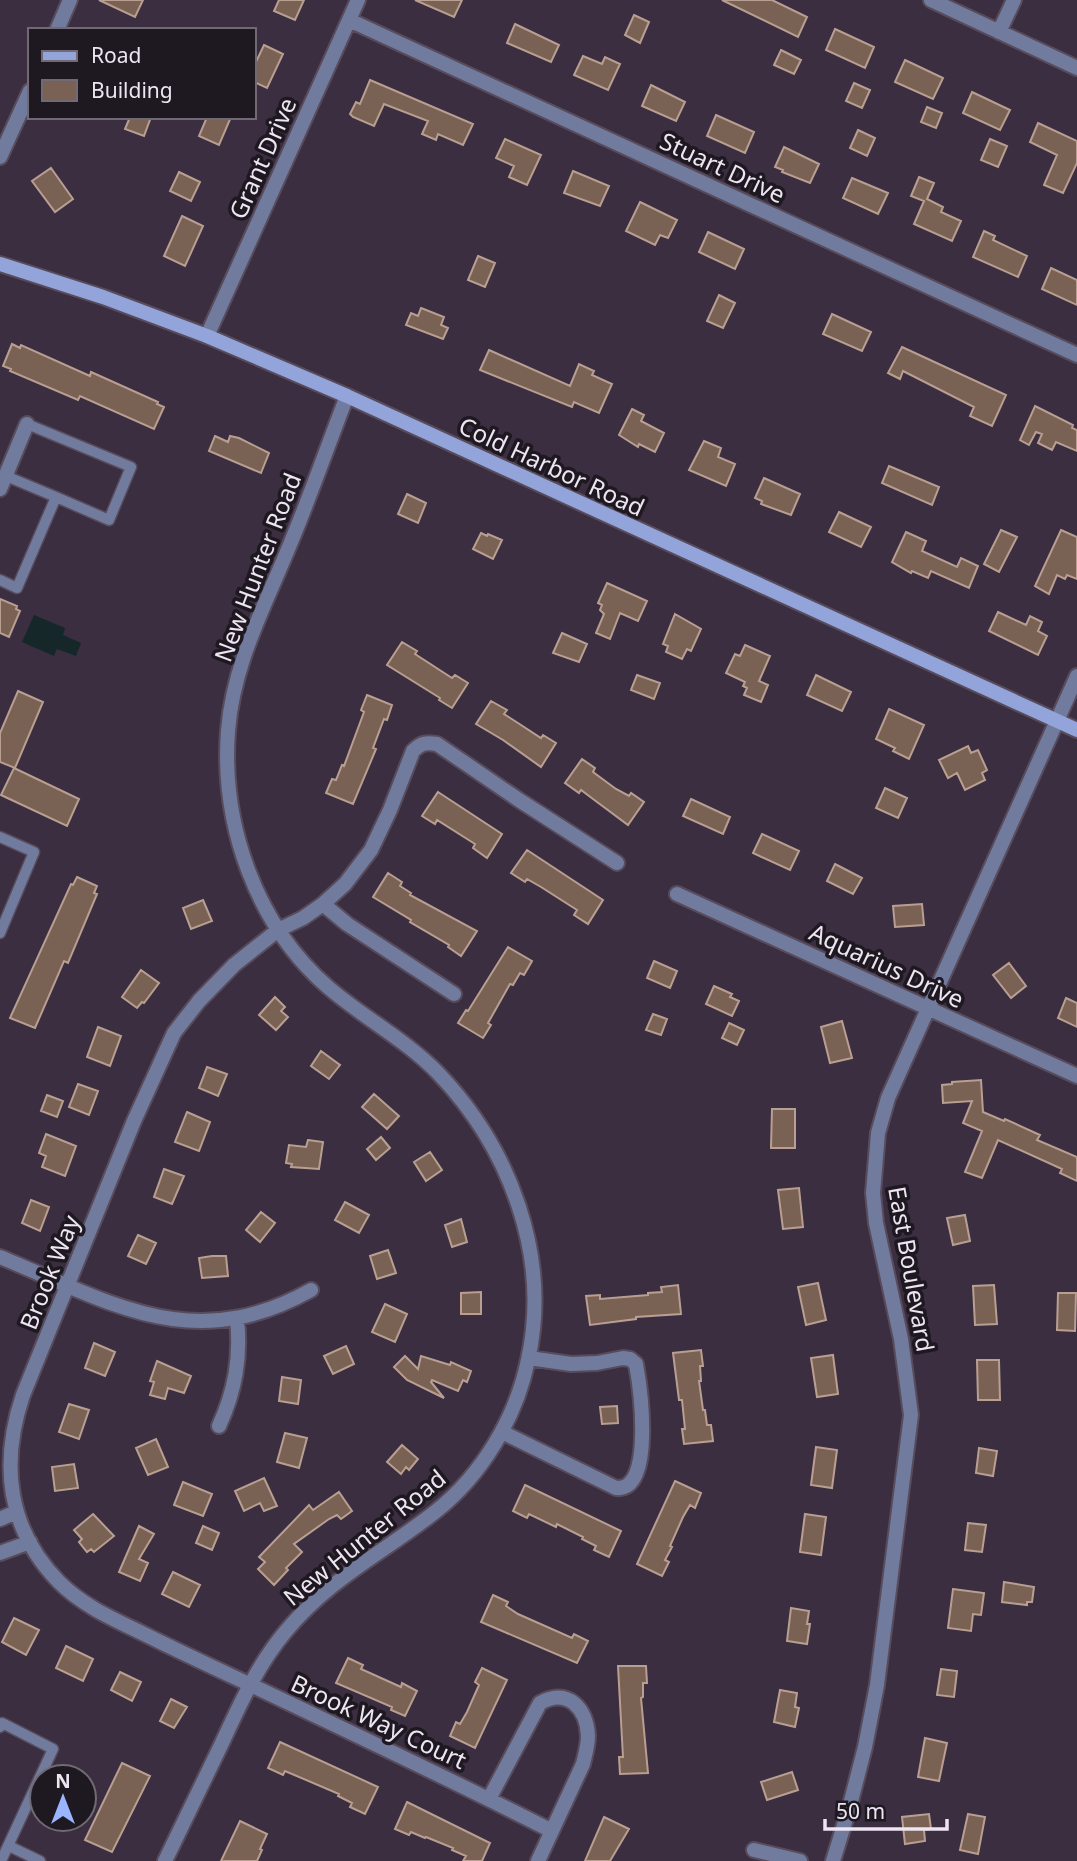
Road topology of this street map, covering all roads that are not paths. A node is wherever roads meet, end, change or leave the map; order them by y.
1 (71, 0) edge
2 (358, 0) edge
3 (931, 0) edge
4 (1014, 0) edge
5 (349, 20) junction
6 (58, 28) edge
7 (999, 32) junction
8 (1077, 68) edge
9 (28, 95) edge
10 (0, 157) edge
11 (0, 264) edge
12 (207, 336) junction
13 (1077, 355) edge
14 (347, 396) junction
15 (27, 424) joint
16 (3, 483) edge
17 (56, 497) junction
18 (0, 580) edge
19 (1077, 676) edge
20 (1056, 722) junction
21 (1077, 730) edge
22 (0, 837) edge
23 (617, 863) dead end
24 (677, 894) dead end
25 (323, 904) junction
26 (278, 930) junction
27 (0, 933) edge
28 (454, 994) dead end
29 (928, 1009) junction
30 (1077, 1076) edge
31 (0, 1257) edge
32 (67, 1284) junction
33 (311, 1290) dead end
34 (237, 1319) junction
35 (529, 1358) junction
36 (219, 1426) dead end
37 (502, 1432) junction
38 (16, 1512) junction
39 (0, 1519) edge
40 (30, 1542) junction
41 (0, 1553) edge
42 (250, 1685) junction
43 (0, 1727) edge
44 (489, 1799) junction
45 (552, 1831) junction
46 (9, 1846) junction
47 (754, 1850) dead end
48 (1, 1861) edge
49 (40, 1861) edge
50 (165, 1861) edge
51 (538, 1861) edge
52 (800, 1861) edge
53 (832, 1861) edge

1 - 6 street
2 - 5 street, Grant Drive
3 - 7 street
4 - 7 street
5 - 12 street, Grant Drive
5 - 13 street, Stuart Drive
7 - 8 street
9 - 10 street
11 - 12 main road, Cold Harbor Road
12 - 14 main road, Cold Harbor Road
14 - 20 main road, Cold Harbor Road
14 - 26 street, New Hunter Road
15 - 16 street
15 - 17 lane
16 - 17 lane
17 - 18 lane
19 - 20 street, East Boulevard
20 - 21 main road, Cold Harbor Road
20 - 29 street, East Boulevard
22 - 27 lane
23 - 25 street, Brook Way
24 - 29 street, Aquarius Drive
25 - 26 street, Brook Way
25 - 28 street
26 - 32 street, Brook Way
26 - 35 street, New Hunter Road
29 - 30 street, Aquarius Drive
29 - 53 street, East Boulevard
31 - 32 street
32 - 34 street
32 - 38 street, Brook Way
33 - 34 street
34 - 36 street
35 - 37 street, New Hunter Road
35 - 37 street
37 - 42 street, New Hunter Road
38 - 39 street
38 - 40 street, Brook Way
40 - 41 street
40 - 42 street, Brook Way
42 - 44 street, Brook Way Court
42 - 50 street, New Hunter Road
43 - 46 lane
44 - 45 street, Brook Way Court
44 - 45 street
45 - 51 street
46 - 48 lane
46 - 49 lane
47 - 52 street

